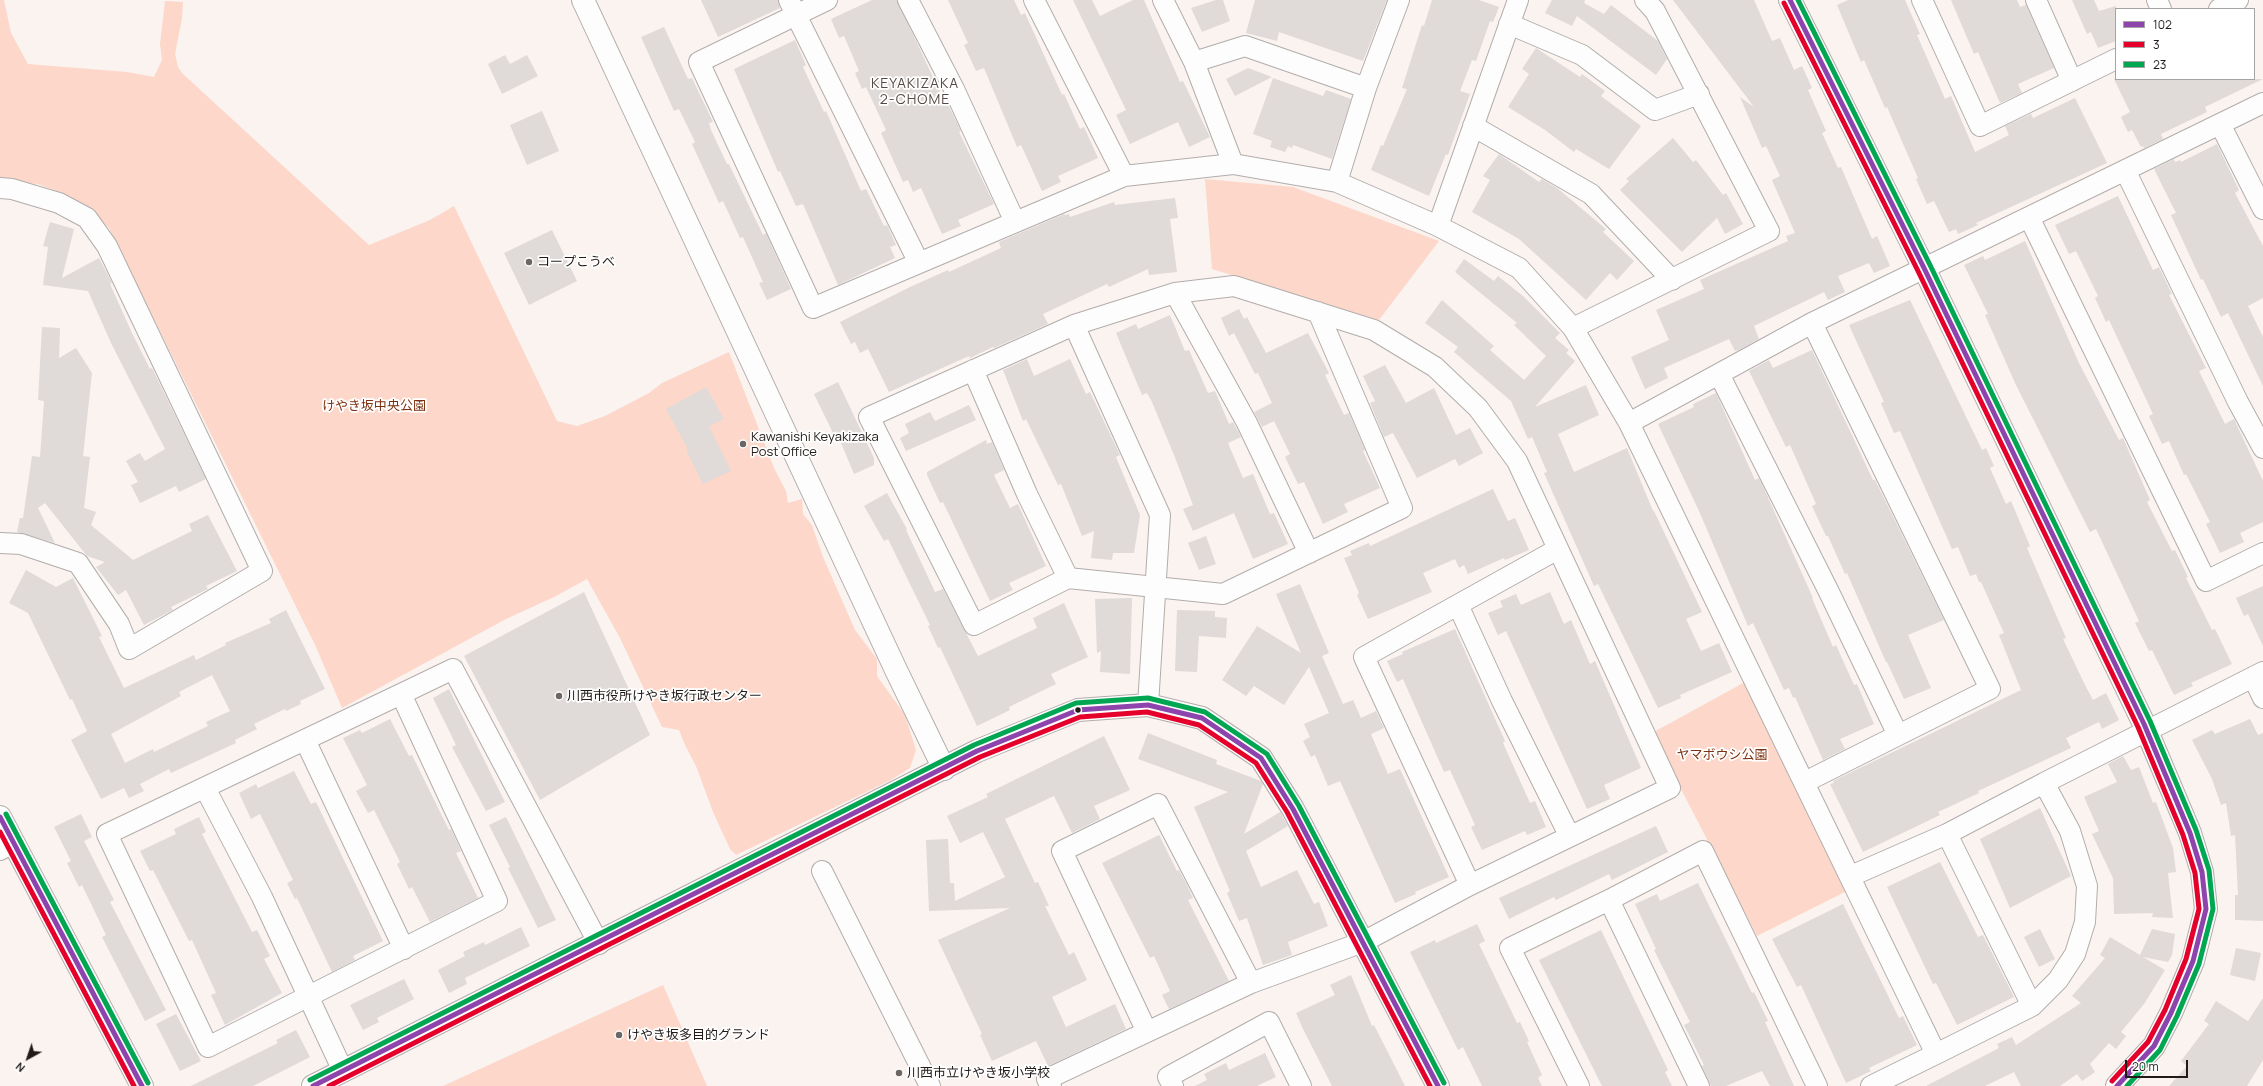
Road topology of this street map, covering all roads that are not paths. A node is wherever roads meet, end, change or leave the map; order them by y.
1 (583, 0) edge
2 (827, 0) edge
3 (908, 0) edge
4 (1034, 0) edge
5 (1163, 0) edge
6 (1399, 0) edge
7 (1518, 0) edge
8 (1645, 0) edge
9 (1790, 0) edge
10 (1922, 0) edge
11 (2036, 0) edge
12 (2238, 0) edge
13 (792, 8) edge
14 (2221, 8) edge
15 (1509, 24) junction
16 (2115, 60) edge
17 (1194, 62) junction
18 (2072, 81) junction
19 (1366, 88) junction
20 (1699, 94) junction
21 (2263, 103) edge
22 (2220, 124) junction
23 (1473, 126) junction
24 (1233, 164) junction
25 (2126, 170) junction
26 (1124, 176) junction
27 (1337, 182) junction
28 (0, 188) edge
29 (2263, 209) edge
30 (2029, 217) junction
31 (1015, 222) junction
32 (1438, 226) junction
33 (919, 263) junction
34 (1924, 268) junction
35 (1672, 280) junction
36 (1175, 293) junction
37 (1318, 312) junction
38 (1812, 323) junction
39 (1074, 325) junction
40 (1573, 328) junction
41 (973, 370) junction
42 (1719, 374) junction
43 (1629, 423) junction
44 (2263, 448) edge
45 (0, 543) edge
46 (1558, 549) junction
47 (1309, 553) junction
48 (2263, 553) edge
49 (1068, 578) junction
50 (1155, 587) junction
51 (1458, 605) junction
52 (2258, 675) edge
53 (401, 694) junction
54 (2263, 698) edge
55 (1148, 705) junction
56 (2147, 732) junction
57 (1898, 735) junction
58 (305, 740) junction
59 (944, 769) junction
60 (1805, 782) junction
61 (2044, 782) junction
62 (205, 788) junction
63 (0, 817) edge
64 (1947, 834) junction
65 (1569, 835) junction
66 (7, 847) edge
67 (822, 871) dead end
68 (1851, 876) junction
69 (1470, 885) junction
70 (1609, 900) junction
71 (1363, 942) junction
72 (599, 944) junction
73 (404, 948) junction
74 (1250, 983) junction
75 (309, 997) junction
76 (2032, 1006) junction
77 (1147, 1032) junction
78 (1936, 1054) junction
79 (343, 1071) junction
80 (142, 1086) edge
81 (313, 1086) edge
82 (930, 1086) edge
83 (1050, 1086) edge
84 (1173, 1086) edge
85 (1300, 1086) edge
86 (1438, 1086) edge
87 (1579, 1086) edge
88 (1699, 1086) edge
89 (1817, 1086) edge
90 (1871, 1086) edge
91 (2117, 1086) edge

1 - 59 street
2 - 13 street
3 - 31 street
4 - 26 street
5 - 17 street
6 - 19 street
7 - 15 street
8 - 20 street
9 - 34 street
10 - 18 street
11 - 18 street
12 - 14 street
13 - 33 street
13 - 33 street
15 - 20 street
15 - 23 street
16 - 18 street
17 - 19 street
17 - 24 street
19 - 27 street
20 - 35 street
21 - 22 street
22 - 25 street
22 - 29 street
23 - 32 street
23 - 35 street
24 - 26 street
24 - 27 street
25 - 30 street
25 - 44 street
26 - 31 street
27 - 32 street
28 - 45 street
30 - 34 street
30 - 48 street
31 - 33 street
32 - 40 street
34 - 38 street
34 - 56 street
35 - 40 street
36 - 37 street
36 - 39 street
36 - 47 street
37 - 46 street
37 - 47 street
38 - 42 street
38 - 57 street
39 - 41 street
39 - 50 street
40 - 43 street
41 - 49 street
41 - 49 street
42 - 43 street
42 - 57 street
43 - 60 street
46 - 51 street
46 - 65 street
47 - 50 street
49 - 50 street
50 - 55 street
51 - 65 street
51 - 69 street
52 - 54 street
52 - 56 street
53 - 58 street
53 - 72 street
53 - 73 street
55 - 59 street
55 - 71 street
56 - 61 street
56 - 91 street
57 - 60 street
58 - 62 street
58 - 73 street
59 - 72 street
60 - 68 street
61 - 64 street
61 - 76 street
62 - 75 street
62 - 75 street
63 - 66 street
64 - 68 street
64 - 76 street
65 - 69 street
66 - 80 street
67 - 82 street
68 - 78 street
69 - 71 street
70 - 87 street
70 - 88 street
70 - 89 street
71 - 74 street
71 - 86 street
72 - 79 street
73 - 75 street
74 - 77 street
74 - 77 street
75 - 79 street
76 - 78 street
77 - 83 street
78 - 90 street
79 - 81 street
84 - 85 street

